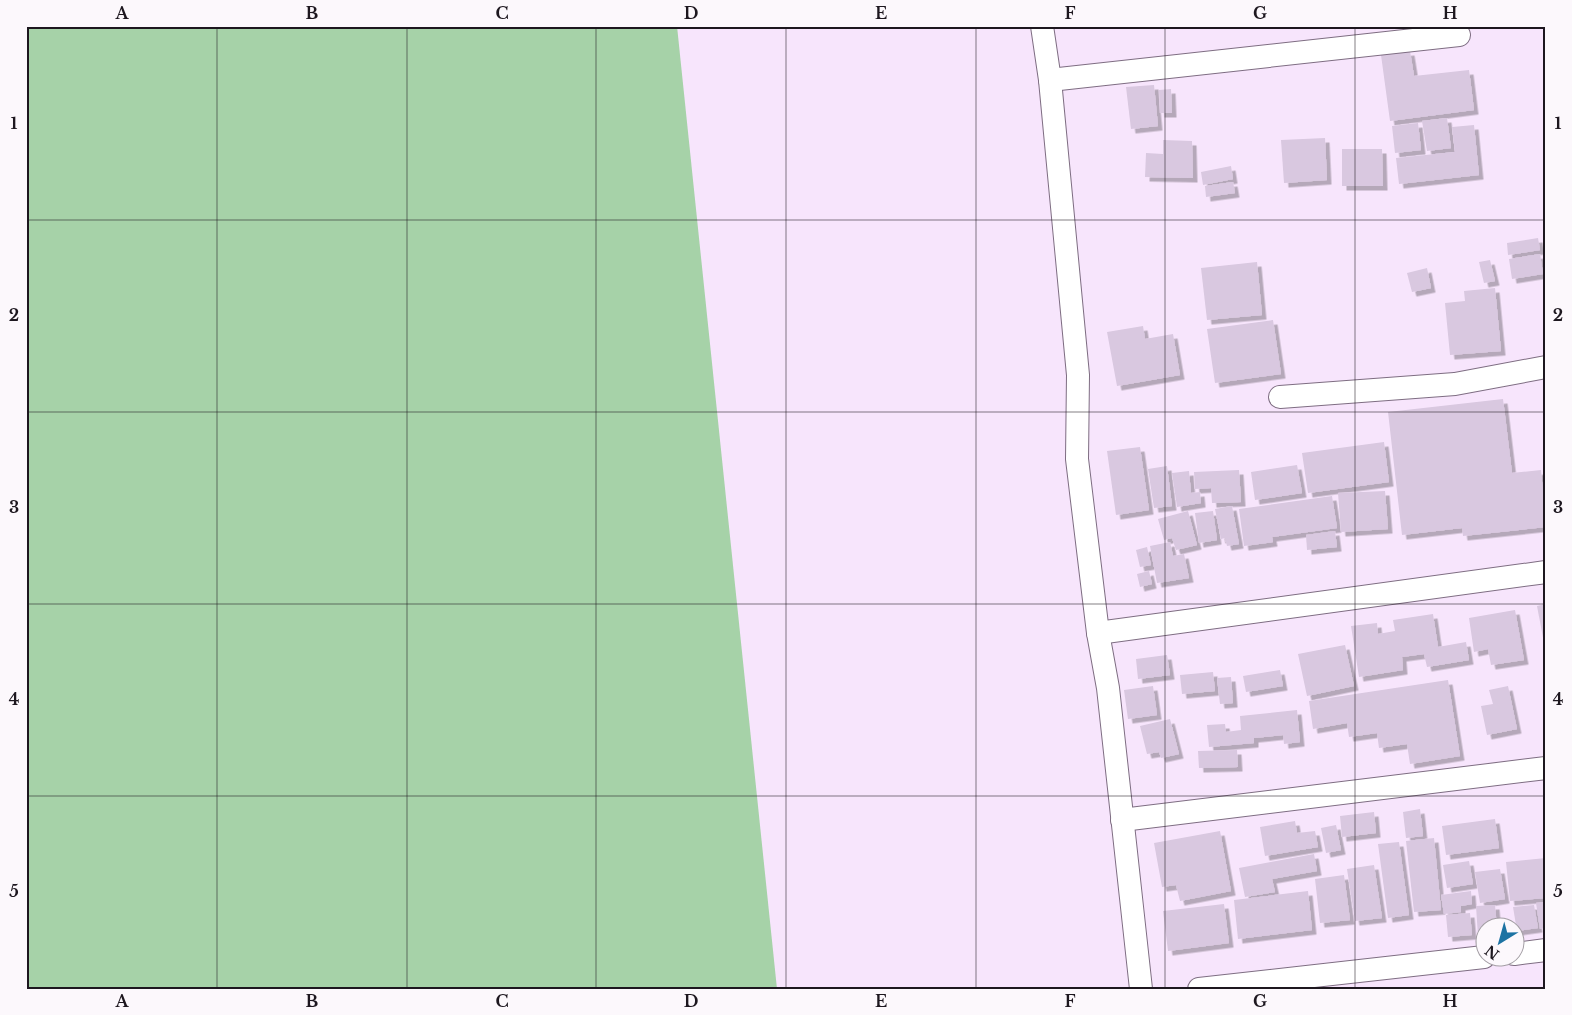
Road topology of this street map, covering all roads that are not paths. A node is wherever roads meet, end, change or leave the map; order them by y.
1 (1042, 26) edge
2 (1459, 35) dead end
3 (1050, 80) junction
4 (1546, 367) edge
5 (1280, 397) dead end
6 (1546, 572) edge
7 (1098, 633) junction
8 (1546, 768) edge
9 (1122, 820) junction
10 (1546, 950) edge
11 (1524, 953) edge
12 (1474, 958) edge
13 (1141, 989) edge
14 (1199, 989) edge

1 - 3 street
2 - 3 street
3 - 7 street
4 - 5 street
6 - 7 street
7 - 9 street
8 - 9 street
9 - 13 street
10 - 11 street
12 - 14 street

